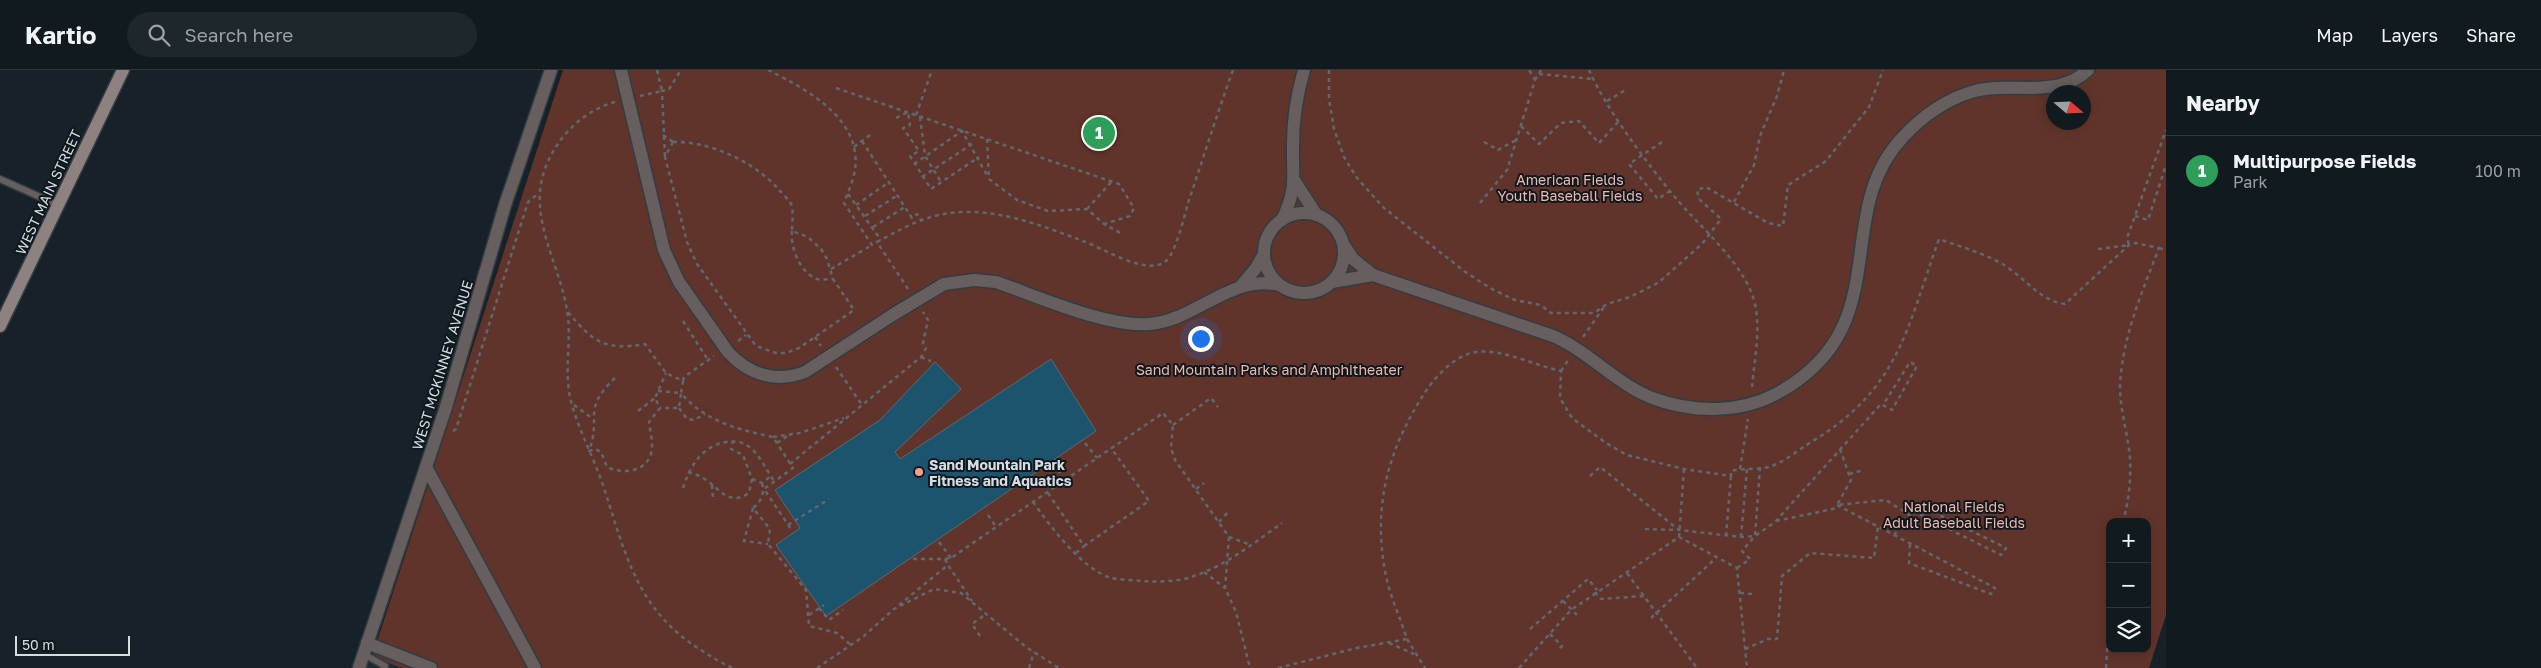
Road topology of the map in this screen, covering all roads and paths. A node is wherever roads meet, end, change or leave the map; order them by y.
1 (123, 70) edge
2 (551, 70) edge
3 (621, 70) edge
4 (657, 70) edge
5 (681, 70) edge
6 (768, 70) edge
7 (932, 70) edge
8 (1233, 70) edge
9 (1304, 70) edge
10 (1329, 70) edge
11 (1529, 70) edge
12 (1541, 70) edge
13 (1589, 70) edge
14 (1784, 70) edge
15 (1883, 70) edge
16 (2088, 70) edge
17 (1538, 74) junction
18 (1593, 79) junction
19 (1535, 80) junction
20 (836, 88) dead end
21 (1627, 89) dead end
22 (662, 91) junction
23 (628, 98) junction
24 (1607, 101) junction
25 (908, 112) junction
26 (916, 115) junction
27 (920, 117) junction
28 (896, 118) dead end
29 (1619, 121) junction
30 (1521, 126) junction
31 (2166, 130) edge
32 (962, 131) junction
33 (662, 134) junction
34 (870, 135) dead end
35 (986, 139) junction
36 (1516, 140) junction
37 (862, 141) junction
38 (673, 142) junction
39 (1484, 142) dead end
40 (1662, 142) dead end
41 (972, 144) junction
42 (854, 147) junction
43 (1643, 154) junction
44 (926, 156) junction
45 (665, 157) junction
46 (979, 157) junction
47 (914, 164) junction
48 (2166, 166) edge
49 (932, 170) junction
50 (922, 177) junction
51 (0, 178) edge
52 (989, 179) junction
53 (1294, 180) junction
54 (1112, 181) junction
55 (889, 182) junction
56 (941, 182) junction
57 (1670, 191) junction
58 (539, 193) junction
59 (848, 194) junction
60 (898, 194) junction
61 (1734, 202) junction
62 (1480, 203) dead end
63 (58, 205) junction
64 (856, 205) junction
65 (906, 206) junction
66 (1087, 209) junction
67 (1316, 214) junction
68 (865, 216) junction
69 (2136, 216) junction
70 (921, 220) junction
71 (1282, 220) junction
72 (1104, 224) junction
73 (872, 227) junction
74 (792, 231) junction
75 (1122, 234) dead end
76 (1708, 234) junction
77 (881, 240) junction
78 (877, 242) junction
79 (872, 244) junction
80 (1344, 245) junction
81 (2129, 245) junction
82 (2159, 248) junction
83 (2098, 249) dead end
84 (2166, 250) edge
85 (1264, 254) junction
86 (831, 269) junction
87 (1373, 275) junction
88 (833, 279) junction
89 (1332, 282) junction
90 (1279, 285) junction
91 (1240, 287) junction
92 (915, 300) junction
93 (567, 310) junction
94 (683, 322) dead end
95 (0, 326) edge
96 (816, 337) junction
97 (829, 357) junction
98 (922, 357) junction
99 (708, 360) dead end
100 (931, 361) dead end
101 (666, 373) junction
102 (615, 378) dead end
103 (658, 391) junction
104 (681, 393) junction
105 (655, 398) junction
106 (573, 404) junction
107 (1750, 404) junction
108 (862, 405) junction
109 (1883, 406) junction
110 (1218, 407) dead end
111 (660, 408) junction
112 (679, 408) junction
113 (638, 410) dead end
114 (705, 414) junction
115 (849, 415) junction
116 (592, 419) junction
117 (1173, 425) junction
118 (790, 434) junction
119 (773, 437) junction
120 (733, 441) junction
121 (434, 443) junction
122 (777, 443) junction
123 (1085, 443) dead end
124 (1111, 448) junction
125 (1840, 449) junction
126 (589, 451) junction
127 (1097, 458) junction
128 (795, 461) junction
129 (790, 464) junction
130 (798, 464) dead end
131 (426, 467) junction
132 (1760, 467) junction
133 (1684, 469) junction
134 (1740, 469) junction
135 (1747, 469) junction
136 (1058, 470) dead end
137 (1864, 470) dead end
138 (688, 472) junction
139 (1848, 474) junction
140 (771, 476) junction
141 (1590, 476) dead end
142 (1731, 476) junction
143 (752, 479) junction
144 (774, 481) junction
145 (1064, 481) junction
146 (762, 483) junction
147 (1204, 483) dead end
148 (712, 485) junction
149 (683, 488) dead end
150 (764, 489) junction
151 (1196, 489) junction
152 (1048, 493) junction
153 (713, 499) dead end
154 (829, 499) dead end
155 (1033, 502) junction
156 (1837, 505) junction
157 (753, 508) junction
158 (1230, 510) dead end
159 (1915, 512) junction
160 (988, 515) dead end
161 (1911, 516) junction
162 (2125, 518) edge
163 (1219, 522) junction
164 (1774, 522) junction
165 (1282, 523) dead end
166 (788, 525) junction
167 (1878, 526) junction
168 (996, 527) junction
169 (790, 529) dead end
170 (1645, 529) dead end
171 (1679, 530) junction
172 (1894, 535) junction
173 (1726, 536) junction
174 (1755, 536) junction
175 (1229, 537) junction
176 (1679, 537) junction
177 (1741, 537) junction
178 (939, 542) dead end
179 (1910, 543) junction
180 (768, 544) junction
181 (1251, 545) junction
182 (1084, 546) junction
183 (1075, 553) junction
184 (1716, 557) junction
185 (951, 558) junction
186 (913, 559) dead end
187 (945, 559) junction
188 (1227, 561) junction
189 (948, 565) junction
190 (1737, 568) junction
191 (1204, 572) junction
192 (1627, 573) junction
193 (1225, 588) junction
194 (1596, 591) junction
195 (1740, 593) junction
196 (1752, 594) dead end
197 (1644, 596) junction
198 (1562, 600) junction
199 (974, 604) junction
200 (824, 605) dead end
201 (819, 608) junction
202 (2110, 608) edge
203 (894, 609) junction
204 (843, 610) dead end
205 (1571, 610) junction
206 (1656, 613) junction
207 (809, 614) junction
208 (986, 614) junction
209 (1577, 615) dead end
210 (1651, 618) dead end
211 (1530, 629) dead end
212 (1550, 634) junction
213 (980, 636) dead end
214 (1407, 639) junction
215 (1388, 642) junction
216 (851, 645) junction
217 (366, 649) junction
218 (1559, 649) dead end
219 (1744, 649) junction
220 (1034, 652) junction
221 (1415, 654) junction
222 (359, 668) edge
223 (384, 668) edge
224 (431, 668) edge
225 (535, 668) edge
226 (734, 668) edge
227 (817, 668) edge
228 (1029, 668) edge
229 (1059, 668) edge
230 (1250, 668) edge
231 (1278, 668) edge
232 (1425, 668) edge
233 (1519, 668) edge
234 (1697, 668) edge
235 (1747, 668) edge
236 (2106, 668) edge

1 - 63 main road, WEST MAIN STREET
2 - 121 street, WEST MCKINNEY AVENUE
3 - 23 street
4 - 22 path
5 - 22 path
6 - 42 path
7 - 26 path
8 - 70 path
9 - 53 street
10 - 76 path
11 - 19 path
12 - 17 path
13 - 18 path
14 - 61 path
15 - 61 path
16 - 107 street
17 - 18 path
17 - 19 path
18 - 24 path
19 - 30 path
20 - 25 path
21 - 24 path
22 - 23 path
22 - 33 path
23 - 58 path
23 - 97 street
24 - 29 path
25 - 26 path
25 - 28 path
25 - 47 path
26 - 27 path
27 - 32 path
27 - 44 path
29 - 30 path
29 - 43 path
30 - 36 path
31 - 69 path
32 - 35 path
32 - 41 path
32 - 44 path
33 - 38 path
33 - 45 path
34 - 37 path
35 - 52 path
35 - 54 path
36 - 39 path
36 - 62 path
37 - 42 path
37 - 55 path
38 - 45 path
38 - 74 path
40 - 43 path
41 - 46 path
41 - 49 path
42 - 59 path
43 - 57 path
43 - 57 path
44 - 47 path
44 - 49 path
45 - 96 path
46 - 52 path
46 - 56 path
47 - 50 path
48 - 69 path
49 - 50 path
49 - 56 path
50 - 56 path
51 - 63 lane
52 - 66 path
53 - 67 street
53 - 71 street
54 - 66 path
54 - 72 path
55 - 60 path
55 - 64 path
57 - 76 path
58 - 93 path
58 - 121 path
59 - 64 path
59 - 79 path
60 - 65 path
60 - 68 path
61 - 76 path
63 - 95 main road, WEST MAIN STREET
64 - 68 path
65 - 70 path
65 - 73 path
66 - 72 path
67 - 71 street
67 - 80 street
68 - 73 path
69 - 81 path
70 - 77 path
71 - 85 street
72 - 75 path
73 - 77 path
74 - 86 path
74 - 88 path
76 - 107 path
77 - 78 path
78 - 79 path
78 - 92 path
79 - 86 path
80 - 87 street
80 - 89 street
81 - 82 path
81 - 83 path
81 - 132 path
82 - 84 path
82 - 162 path
85 - 90 street
85 - 91 street
86 - 88 path
87 - 89 street
87 - 107 street
88 - 96 path
89 - 90 street
90 - 91 street
91 - 92 street
92 - 97 street
92 - 98 path
93 - 101 path
93 - 106 path
94 - 99 path
96 - 97 path
97 - 108 path
98 - 100 path
98 - 108 path
101 - 103 path
101 - 104 path
102 - 116 path
103 - 104 path
103 - 105 path
104 - 112 path
104 - 114 path
105 - 111 path
105 - 113 path
106 - 116 path
106 - 126 path
107 - 134 path
108 - 115 path
109 - 109 path
109 - 125 path
110 - 117 path
111 - 112 path
111 - 126 path
112 - 114 path
114 - 119 path
115 - 118 path
115 - 128 path
116 - 126 path
117 - 124 path
117 - 151 path
118 - 119 path
118 - 122 path
119 - 122 path
120 - 138 path
120 - 140 path
120 - 143 path
121 - 131 street, WEST MCKINNEY AVENUE
122 - 129 path
123 - 127 path
124 - 127 path
124 - 182 path
125 - 139 path
125 - 164 path
126 - 226 path
127 - 145 path
128 - 129 path
128 - 130 path
129 - 144 path
131 - 217 street, WEST MCKINNEY AVENUE
131 - 225 street
132 - 135 path
132 - 174 path
133 - 142 path
133 - 171 path
133 - 214 path
134 - 135 path
134 - 142 path
135 - 177 path
136 - 145 path
137 - 139 path
138 - 148 path
138 - 149 path
139 - 156 path
140 - 144 path
140 - 146 path
141 - 171 path
142 - 173 path
143 - 146 path
143 - 148 path
144 - 150 path
145 - 152 path
146 - 150 path
147 - 151 path
148 - 153 path
150 - 157 path
150 - 166 path
151 - 163 path
152 - 155 path
152 - 182 path
154 - 166 path
155 - 168 path
155 - 183 path
156 - 161 path
156 - 164 path
156 - 167 path
157 - 180 path
157 - 180 path
158 - 163 path
159 - 159 path
159 - 161 path
160 - 168 path
161 - 172 path
163 - 175 path
164 - 174 path
165 - 181 path
166 - 169 path
167 - 172 path
167 - 219 path
168 - 185 path
170 - 171 path
171 - 173 path
171 - 176 path
172 - 179 path
173 - 177 path
174 - 177 path
174 - 190 path
175 - 181 path
175 - 188 path
176 - 184 path
176 - 192 path
178 - 185 path
179 - 179 path
180 - 207 path
181 - 188 path
182 - 183 path
183 - 191 path
184 - 190 path
184 - 206 path
185 - 187 path
186 - 187 path
187 - 189 path
188 - 191 path
188 - 193 path
189 - 199 path
189 - 203 path
190 - 195 path
191 - 193 path
192 - 194 path
192 - 197 path
193 - 230 path
194 - 197 path
194 - 198 path
194 - 205 path
195 - 196 path
195 - 219 path
197 - 206 path
198 - 205 path
198 - 211 path
199 - 203 path
199 - 208 path
200 - 201 path
201 - 204 path
201 - 207 path
202 - 236 path
203 - 216 path
205 - 209 path
205 - 212 path
206 - 210 path
206 - 234 path
207 - 216 path
208 - 213 path
208 - 220 path
212 - 218 path
212 - 233 path
214 - 215 path
214 - 221 path
215 - 221 path
215 - 231 path
216 - 227 path
217 - 222 street, WEST MCKINNEY AVENUE
217 - 223 lane
217 - 224 street
219 - 235 path
220 - 228 path
220 - 229 path
221 - 232 path

